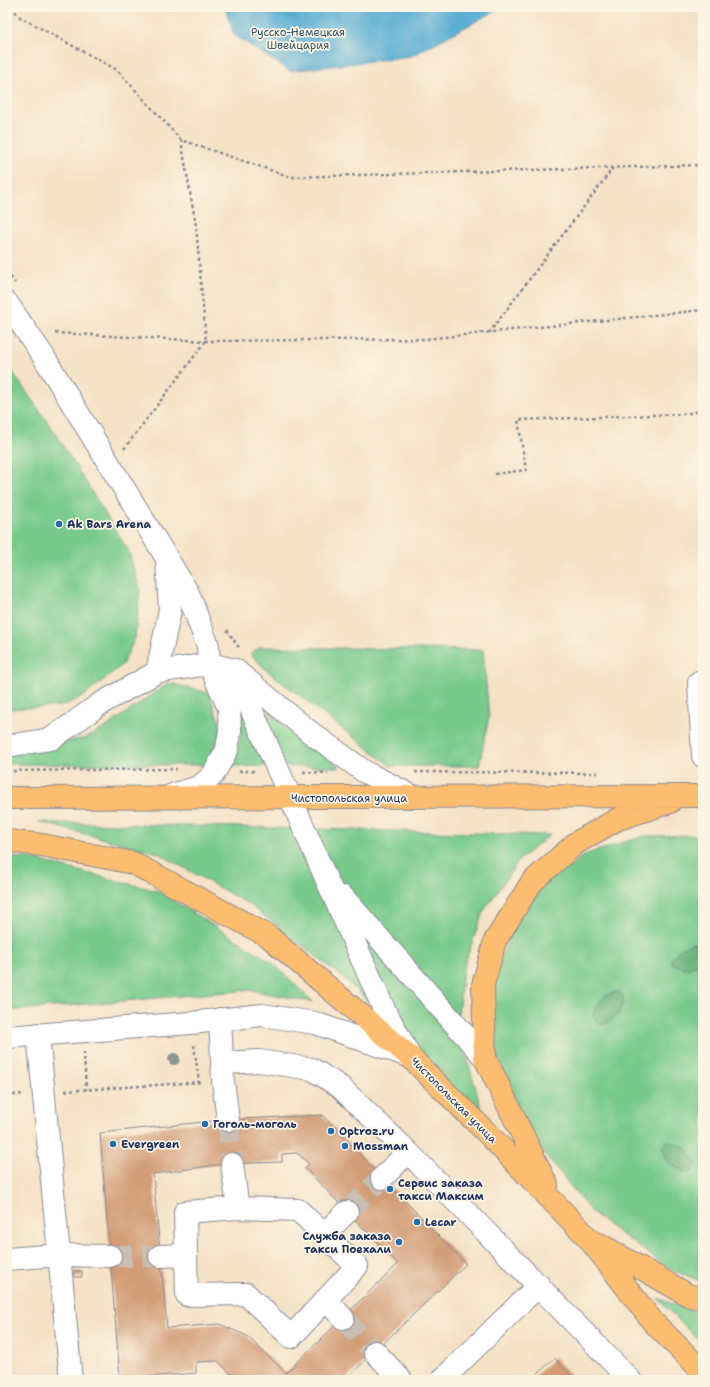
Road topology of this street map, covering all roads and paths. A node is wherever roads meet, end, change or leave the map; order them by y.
1 (11, 7) edge
2 (181, 140) junction
3 (703, 165) edge
4 (613, 168) junction
5 (7, 303) edge
6 (703, 310) edge
7 (488, 333) junction
8 (55, 340) dead end
9 (206, 341) junction
10 (703, 411) edge
11 (118, 446) dead end
12 (495, 474) dead end
13 (167, 558) junction
14 (226, 628) dead end
15 (243, 652) dead end
16 (209, 664) junction
17 (157, 672) junction
18 (699, 682) dead end
19 (7, 746) edge
20 (703, 756) edge
21 (180, 769) dead end
22 (7, 771) edge
23 (408, 772) dead end
24 (598, 773) dead end
25 (169, 796) junction
26 (697, 796) edge
27 (7, 798) edge
28 (291, 798) junction
29 (414, 798) junction
30 (7, 841) edge
31 (329, 882) junction
32 (220, 1019) junction
33 (191, 1022) junction
34 (82, 1030) junction
35 (38, 1034) junction
36 (7, 1036) edge
37 (410, 1057) junction
38 (485, 1058) junction
39 (223, 1072) junction
40 (199, 1082) junction
41 (86, 1090) junction
42 (43, 1092) junction
43 (7, 1096) edge
44 (228, 1120) tunnel mouth
45 (408, 1152) junction
46 (232, 1164) tunnel mouth
47 (382, 1178) tunnel mouth
48 (556, 1204) junction
49 (238, 1208) junction
50 (347, 1212) tunnel mouth
51 (324, 1234) junction
52 (590, 1240) junction
53 (186, 1254) junction
54 (59, 1255) junction
55 (110, 1256) tunnel mouth
56 (160, 1256) tunnel mouth
57 (7, 1259) edge
58 (539, 1285) junction
59 (703, 1299) edge
60 (326, 1300) junction
61 (343, 1318) tunnel mouth
62 (375, 1352) tunnel mouth
63 (703, 1372) edge
64 (71, 1380) edge
65 (401, 1380) edge
66 (442, 1380) edge
67 (630, 1380) edge

1 - 2 path
2 - 4 path
2 - 9 path
3 - 4 path
4 - 7 path
5 - 13 lane
6 - 7 path
7 - 9 path
8 - 9 path
9 - 11 path
10 - 12 path
13 - 16 lane
13 - 17 lane
14 - 15 path
16 - 17 lane
16 - 25 lane
16 - 28 lane
16 - 29 lane
17 - 19 lane
18 - 20 lane
21 - 22 path
23 - 24 path
25 - 27 main road, Чистопольская улица
25 - 28 main road, Чистопольская улица
26 - 29 main road, Чистопольская улица
26 - 38 main road, Чистопольская улица
28 - 29 main road, Чистопольская улица
28 - 31 lane
30 - 37 main road, Чистопольская улица
31 - 37 lane
31 - 38 lane
32 - 33 lane
32 - 37 lane
32 - 39 lane
33 - 34 lane
33 - 40 path
34 - 35 lane
34 - 41 path
35 - 36 lane
35 - 42 lane
37 - 48 main road, Чистопольская улица
38 - 48 main road, Чистопольская улица
39 - 40 path
39 - 44 lane
39 - 45 lane
40 - 41 path
41 - 42 path
42 - 43 path
42 - 54 lane
45 - 47 lane
45 - 58 lane
46 - 49 lane
48 - 52 main road, Чистопольская улица
49 - 51 lane
49 - 53 lane
50 - 51 lane
51 - 60 lane
52 - 59 main road, Чистопольская улица
52 - 63 main road, Чистопольская улица
53 - 56 lane
53 - 60 lane
54 - 55 lane
54 - 57 lane
54 - 64 lane
58 - 66 lane
58 - 67 lane
60 - 61 lane
62 - 65 lane

